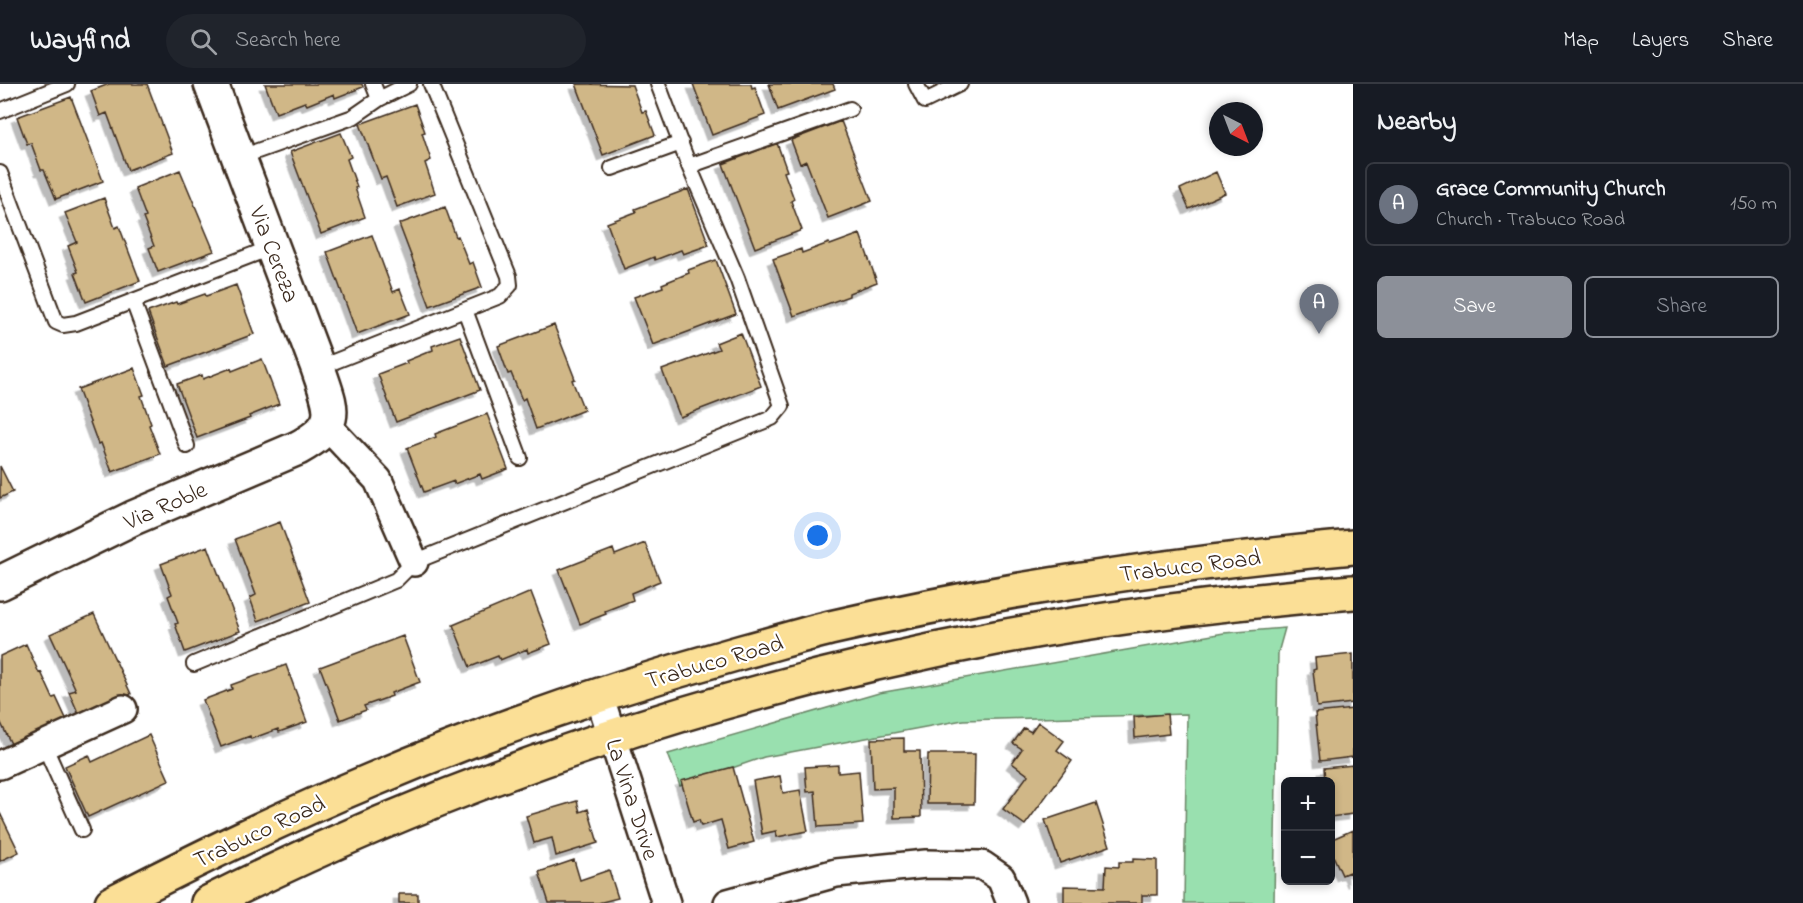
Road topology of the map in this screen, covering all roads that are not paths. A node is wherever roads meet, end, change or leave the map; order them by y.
1 (67, 84) edge
2 (211, 84) edge
3 (373, 84) edge
4 (409, 84) edge
5 (431, 84) edge
6 (658, 84) edge
7 (916, 84) edge
8 (960, 84) edge
9 (379, 99) junction
10 (850, 109) dead end
11 (0, 111) edge
12 (681, 143) junction
13 (238, 158) junction
14 (689, 166) junction
15 (612, 168) dead end
16 (0, 173) edge
17 (273, 247) junction
18 (133, 301) junction
19 (465, 310) junction
20 (318, 368) junction
21 (328, 427) junction
22 (187, 446) dead end
23 (520, 458) dead end
24 (1353, 547) edge
25 (414, 562) junction
26 (0, 583) edge
27 (1353, 592) edge
28 (194, 664) dead end
29 (599, 695) junction
30 (123, 709) dead end
31 (613, 737) junction
32 (44, 745) junction
33 (0, 765) edge
34 (82, 830) dead end
35 (112, 903) edge
36 (208, 903) edge
37 (666, 903) edge
38 (728, 903) edge
39 (1011, 903) edge

1 - 11 lane
2 - 13 street, Via Cereza
3 - 9 lane
4 - 9 lane
5 - 19 lane
6 - 12 lane
7 - 8 lane
9 - 13 lane
10 - 14 lane
12 - 14 lane
12 - 15 lane
13 - 17 street, Via Cereza
14 - 25 lane
16 - 18 lane
17 - 18 lane
17 - 20 street, Via Cereza
18 - 22 lane
19 - 20 lane
19 - 23 lane
20 - 21 street, Via Cereza
21 - 25 street
21 - 26 street, Via Roble
24 - 29 main road, Trabuco Road
25 - 28 lane
27 - 31 main road, Trabuco Road
29 - 31 street, La Vina Drive
29 - 35 main road, Trabuco Road
30 - 32 street
31 - 36 main road, Trabuco Road
31 - 37 street, La Vina Drive
32 - 33 street
32 - 34 lane
38 - 39 street

